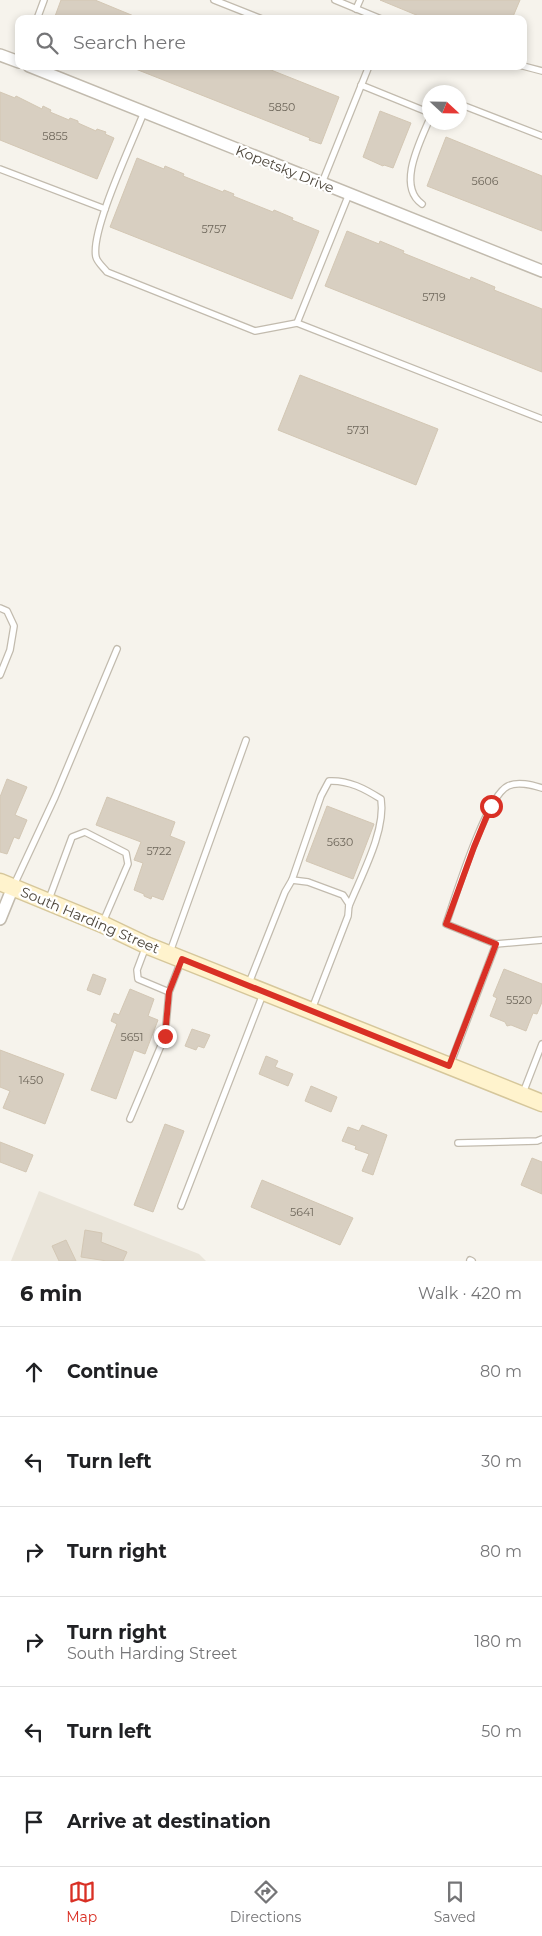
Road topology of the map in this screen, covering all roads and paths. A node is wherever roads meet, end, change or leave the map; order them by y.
1 (44, 0) edge
2 (214, 0) edge
3 (335, 0) edge
4 (360, 0) edge
5 (356, 9) junction
6 (38, 15) edge
7 (252, 15) edge
8 (371, 15) edge
9 (0, 55) edge
10 (15, 61) edge
11 (527, 67) edge
12 (39, 70) edge
13 (367, 70) edge
14 (542, 71) edge
15 (361, 85) junction
16 (467, 107) edge
17 (422, 110) edge
18 (144, 112) junction
19 (425, 130) edge
20 (542, 136) edge
21 (0, 169) edge
22 (322, 183) junction
23 (349, 194) junction
24 (422, 204) dead end
25 (105, 209) junction
26 (542, 271) edge
27 (297, 324) junction
28 (542, 419) edge
29 (0, 608) edge
30 (117, 650) dead end
31 (0, 675) edge
32 (246, 740) dead end
33 (542, 788) edge
34 (292, 880) junction
35 (6, 884) edge
36 (48, 901) junction
37 (348, 908) junction
38 (0, 919) edge
39 (102, 924) junction
40 (542, 940) edge
41 (496, 944) junction
42 (146, 945) junction
43 (175, 957) junction
44 (248, 986) junction
45 (169, 992) junction
46 (264, 992) junction
47 (311, 1011) junction
48 (542, 1044) edge
49 (449, 1066) junction
50 (522, 1095) junction
51 (542, 1103) edge
52 (130, 1119) dead end
53 (540, 1141) edge
54 (458, 1143) dead end
55 (181, 1206) dead end

1 - 6 lane
2 - 7 lane
3 - 5 lane
4 - 5 lane
5 - 8 lane
9 - 10 street
11 - 14 lane
12 - 18 street, Kopetsky Drive
13 - 15 lane
15 - 17 lane
15 - 22 lane
16 - 20 lane
18 - 22 street, Kopetsky Drive
18 - 25 lane
19 - 24 lane
21 - 25 lane
22 - 23 street, Kopetsky Drive
23 - 26 street, Kopetsky Drive
23 - 27 lane
25 - 27 lane
27 - 28 lane
29 - 31 lane
30 - 35 lane
32 - 43 lane
33 - 41 lane
34 - 37 lane
34 - 37 lane
34 - 44 lane
35 - 36 street, South Harding Street
35 - 38 street
36 - 39 street, South Harding Street
36 - 39 lane
37 - 47 lane
39 - 42 street, South Harding Street
40 - 41 lane
41 - 49 lane
42 - 43 street, South Harding Street
42 - 45 lane
43 - 44 street, South Harding Street
43 - 45 lane
44 - 46 street, South Harding Street
45 - 52 lane
46 - 47 street, South Harding Street
46 - 55 lane
47 - 49 street, South Harding Street
48 - 50 lane
49 - 50 street, South Harding Street
50 - 51 street, South Harding Street
53 - 54 lane

